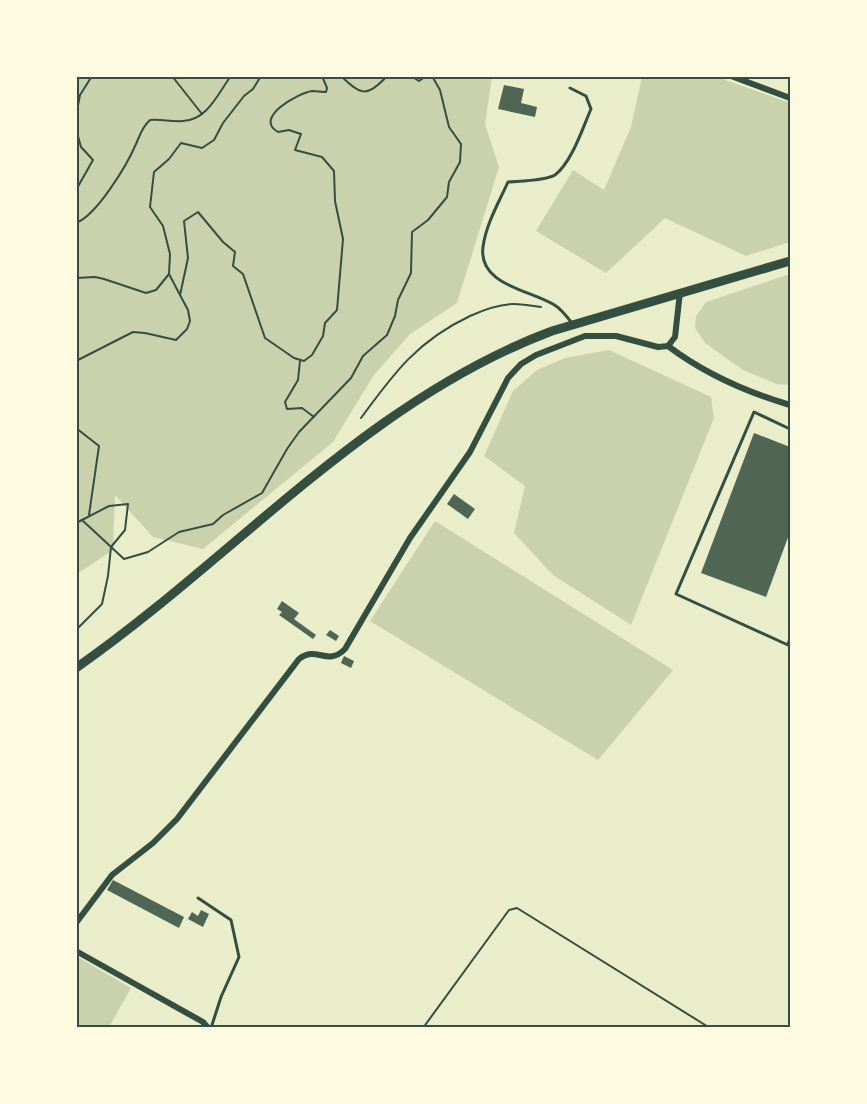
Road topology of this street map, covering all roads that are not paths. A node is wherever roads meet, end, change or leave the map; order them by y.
1 (730, 76) edge
2 (570, 88) dead end
3 (790, 98) edge
4 (790, 261) edge
5 (680, 292) junction
6 (573, 324) junction
7 (668, 346) junction
8 (790, 405) edge
9 (790, 429) edge
10 (790, 638) edge
11 (76, 668) edge
12 (198, 898) dead end
13 (76, 923) edge
14 (76, 951) edge
15 (210, 1028) edge

1 - 3 street
2 - 6 lane
4 - 5 main road
5 - 6 main road
5 - 7 street
6 - 11 main road
7 - 8 street
7 - 13 street
9 - 10 lane
12 - 15 lane
14 - 15 street

